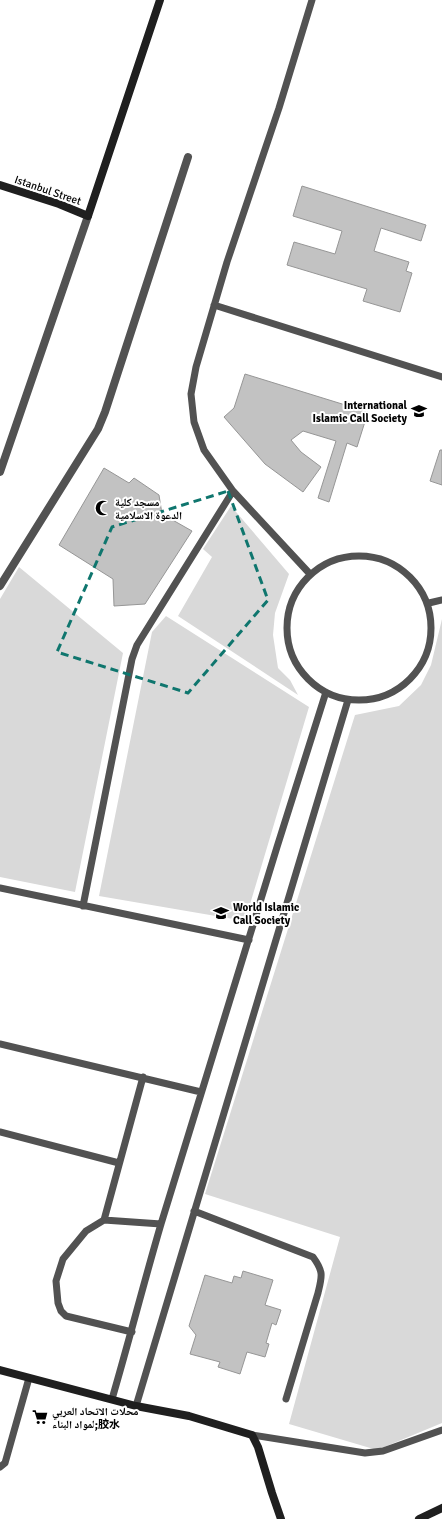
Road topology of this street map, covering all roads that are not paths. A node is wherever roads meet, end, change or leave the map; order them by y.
1 (160, 0) edge
2 (312, 0) edge
3 (188, 157) dead end
4 (0, 185) edge
5 (88, 216) junction
6 (214, 305) junction
7 (442, 377) edge
8 (0, 472) edge
9 (233, 491) junction
10 (310, 574) junction
11 (0, 586) edge
12 (442, 600) edge
13 (428, 603) junction
14 (326, 692) junction
15 (348, 700) junction
16 (0, 888) edge
17 (83, 906) junction
18 (249, 940) junction
19 (0, 1044) edge
20 (142, 1077) junction
21 (202, 1092) junction
22 (0, 1132) edge
23 (119, 1164) junction
24 (194, 1211) junction
25 (104, 1220) junction
26 (161, 1224) junction
27 (132, 1332) junction
28 (0, 1370) edge
29 (29, 1378) junction
30 (112, 1399) junction
31 (286, 1399) dead end
32 (136, 1406) junction
33 (442, 1430) edge
34 (252, 1435) junction
35 (0, 1467) edge
36 (442, 1508) edge
37 (281, 1519) edge
38 (419, 1519) edge

1 - 5 street
2 - 6 lane
3 - 11 street
4 - 5 street, Istanbul Street
5 - 8 street
6 - 7 lane
6 - 9 lane
9 - 10 lane
9 - 17 lane
10 - 13 lane
10 - 14 lane
12 - 13 lane
13 - 15 lane
14 - 15 lane
14 - 18 lane
15 - 24 lane
16 - 17 lane
17 - 18 lane
18 - 21 lane
19 - 20 lane
20 - 21 lane
20 - 23 lane
21 - 26 lane
22 - 23 lane
23 - 25 lane
24 - 31 lane
24 - 32 lane
25 - 26 lane
25 - 27 lane
26 - 27 lane
27 - 30 lane
28 - 29 street
29 - 30 street
29 - 35 lane
30 - 32 street
32 - 34 street
33 - 34 lane
34 - 37 street
36 - 38 street

